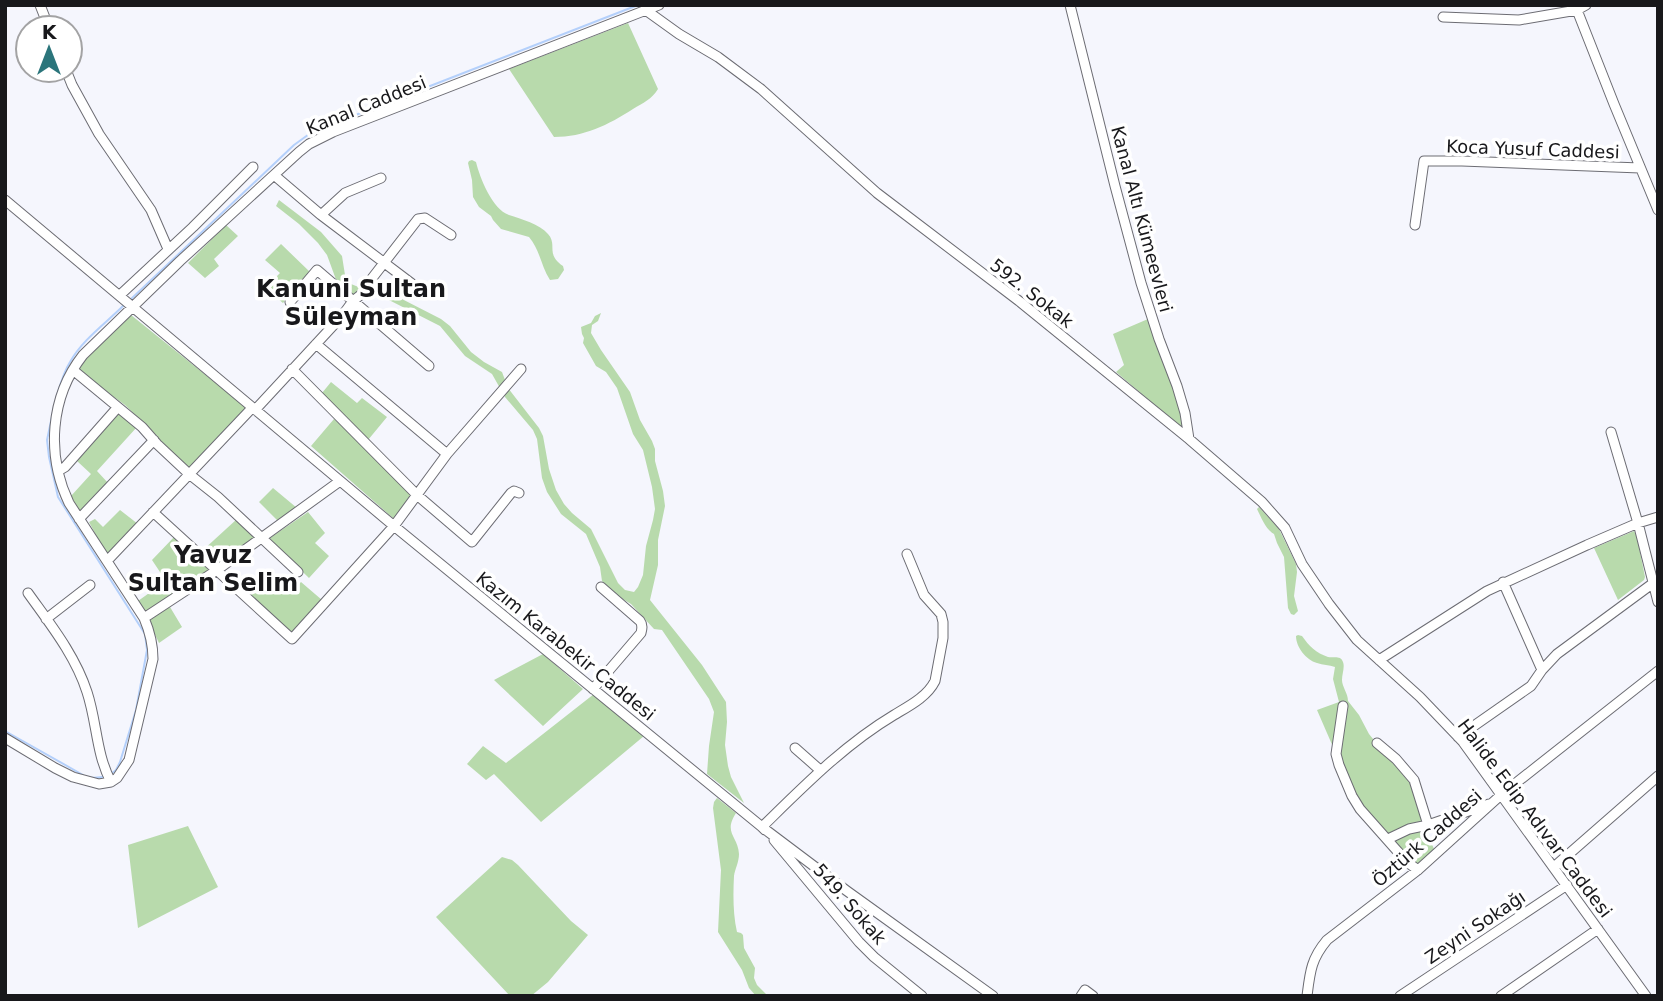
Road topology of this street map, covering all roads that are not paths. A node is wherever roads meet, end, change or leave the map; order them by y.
1 (659, 5) edge
2 (1070, 5) edge
3 (1579, 7) edge
4 (642, 9) edge
5 (1443, 17) dead end
6 (72, 84) edge
7 (253, 167) dead end
8 (1640, 168) junction
9 (274, 175) junction
10 (381, 178) dead end
11 (5, 200) edge
12 (1658, 210) edge
13 (321, 215) junction
14 (1415, 225) dead end
15 (452, 235) dead end
16 (168, 249) junction
17 (384, 262) junction
18 (411, 283) dead end
19 (121, 296) junction
20 (353, 301) junction
21 (290, 302) dead end
22 (132, 306) junction
23 (316, 344) junction
24 (429, 366) dead end
25 (292, 369) junction
26 (521, 369) dead end
27 (73, 370) junction
28 (118, 407) junction
29 (254, 409) junction
30 (1611, 432) dead end
31 (1189, 439) junction
32 (154, 440) junction
33 (447, 454) junction
34 (58, 471) junction
35 (189, 474) junction
36 (340, 481) junction
37 (519, 493) dead end
38 (417, 495) junction
39 (153, 512) junction
40 (1658, 517) edge
41 (79, 519) junction
42 (1638, 523) junction
43 (394, 526) junction
44 (262, 538) junction
45 (907, 554) dead end
46 (107, 561) junction
47 (217, 570) junction
48 (298, 572) dead end
49 (1503, 582) junction
50 (1655, 583) edge
51 (90, 585) dead end
52 (601, 587) dead end
53 (28, 593) dead end
54 (1658, 603) edge
55 (144, 618) junction
56 (46, 619) junction
57 (1357, 640) joint
58 (1379, 660) junction
59 (1542, 670) junction
60 (1658, 671) edge
61 (593, 689) junction
62 (1343, 706) dead end
63 (1458, 737) junction
64 (5, 738) edge
65 (1377, 743) dead end
66 (795, 748) dead end
67 (820, 770) junction
68 (1658, 776) edge
69 (110, 781) junction
70 (1502, 794) junction
71 (1491, 804) junction
72 (1428, 825) junction
73 (762, 827) junction
74 (1388, 839) junction
75 (1553, 867) junction
76 (1418, 870) junction
77 (1567, 885) junction
78 (1598, 929) junction
79 (922, 996) edge
80 (993, 996) edge
81 (1081, 996) edge
82 (1093, 996) edge
83 (1307, 996) edge
84 (1400, 996) edge
85 (1501, 996) edge
86 (1646, 996) edge

1 - 4 street, Kanal Caddesi
2 - 31 street, Kanal Altı Kümeevleri
3 - 5 street
3 - 8 street
4 - 9 street, Kanal Caddesi
4 - 31 street, 592. Sokak
6 - 16 street
7 - 16 street
8 - 12 street
8 - 14 street, Koca Yusuf Caddesi
9 - 13 street
9 - 22 street, Kanal Caddesi
10 - 13 street
11 - 19 street
13 - 17 street
15 - 17 street
16 - 19 street
17 - 18 street
17 - 20 street
19 - 22 street, Kazım Karabekir Caddesi
20 - 21 street
20 - 23 street
20 - 24 street
22 - 27 street, Kanal Caddesi
22 - 29 street, Kazım Karabekir Caddesi
23 - 25 street
23 - 33 street
25 - 29 street
25 - 38 street
26 - 33 street
27 - 28 street
27 - 34 street, Kanal Caddesi
28 - 32 street
28 - 34 street
29 - 35 street
29 - 36 street, Kazım Karabekir Caddesi
30 - 42 street
31 - 57 street, 592. Sokak
32 - 35 street
32 - 41 street
33 - 38 street
34 - 41 street, Kanal Caddesi
35 - 39 street
35 - 44 street
36 - 43 street, Kazım Karabekir Caddesi
36 - 44 street
37 - 38 street
38 - 43 street
39 - 46 street
39 - 47 street
40 - 42 street
41 - 46 street, Kanal Caddesi
42 - 49 street
42 - 50 street
43 - 47 street
43 - 61 street, Kazım Karabekir Caddesi
44 - 47 street
44 - 48 street
45 - 67 street
46 - 55 street, Kanal Caddesi
47 - 55 street
49 - 58 street
49 - 59 street
50 - 54 street
50 - 59 street
51 - 56 street
52 - 61 street
53 - 56 street
55 - 69 street, Kanal Caddesi
56 - 69 street
57 - 58 street, Halide Edip Adıvar Caddesi
58 - 63 street, Halide Edip Adıvar Caddesi
59 - 63 street
60 - 70 street, Öztürk Caddesi
61 - 73 street, Kazım Karabekir Caddesi
62 - 74 street
63 - 70 street, Halide Edip Adıvar Caddesi
64 - 69 street
65 - 72 street
66 - 67 street
67 - 73 street
68 - 75 street
70 - 71 street, Öztürk Caddesi
70 - 75 street, Halide Edip Adıvar Caddesi
71 - 72 street
71 - 76 street, Öztürk Caddesi
72 - 74 street
73 - 79 street, 549. Sokak
73 - 80 street, Kazım Karabekir Caddesi
74 - 76 street
75 - 77 street, Halide Edip Adıvar Caddesi
76 - 83 street, Öztürk Caddesi
77 - 78 street, Halide Edip Adıvar Caddesi
77 - 84 street, Zeyni Sokağı
78 - 85 street
78 - 86 street, Halide Edip Adıvar Caddesi
81 - 82 street

